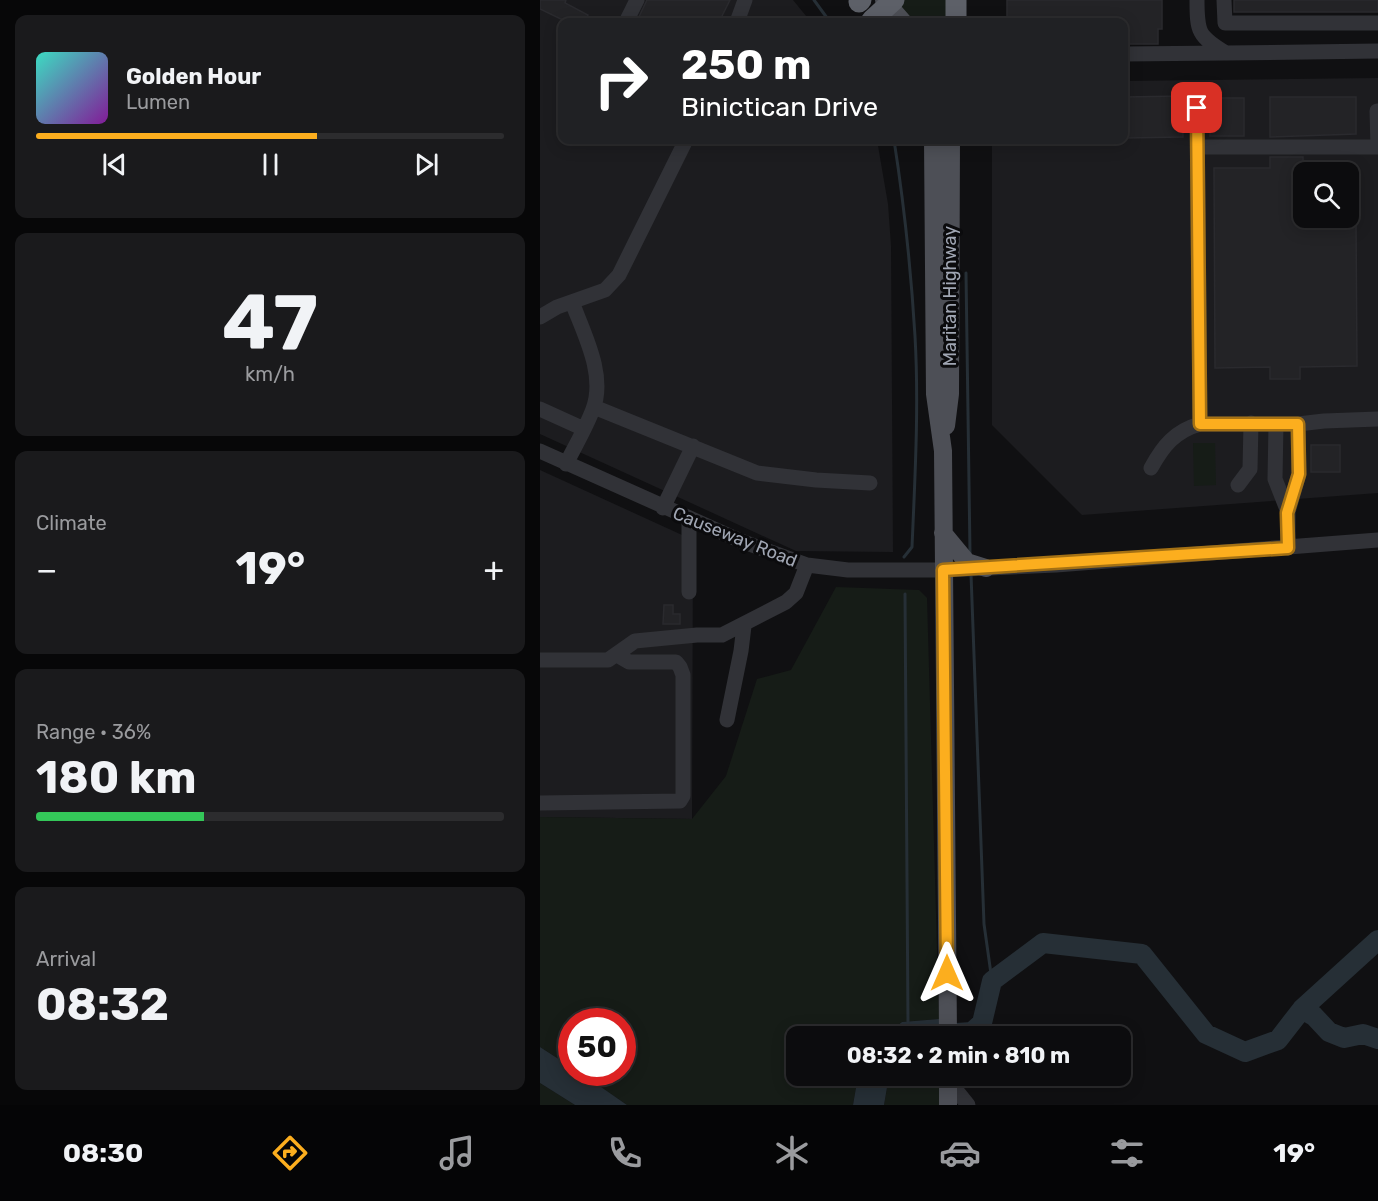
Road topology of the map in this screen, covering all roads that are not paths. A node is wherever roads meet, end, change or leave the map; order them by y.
1 (637, 0) edge
2 (745, 0) edge
3 (956, 0) edge
4 (1197, 0) edge
5 (1224, 0) edge
6 (859, 1) edge
7 (889, 2) edge
8 (628, 18) edge
9 (738, 18) edge
10 (871, 18) edge
11 (876, 18) edge
12 (900, 18) edge
13 (956, 18) edge
14 (1378, 23) edge
15 (1378, 51) edge
16 (1226, 53) junction
17 (1128, 54) edge
18 (1197, 108) dead end
19 (1377, 111) edge
20 (684, 144) edge
21 (933, 144) edge
22 (951, 144) edge
23 (1378, 146) edge
24 (1198, 147) junction
25 (572, 302) junction
26 (540, 317) edge
27 (594, 407) junction
28 (540, 409) edge
29 (1378, 420) edge
30 (1251, 423) junction
31 (1200, 424) junction
32 (1276, 424) junction
33 (1298, 424) junction
34 (584, 429) junction
35 (693, 447) junction
36 (540, 451) edge
37 (943, 451) junction
38 (566, 464) junction
39 (1151, 468) dead end
40 (870, 483) dead end
41 (1238, 485) dead end
42 (663, 508) junction
43 (1287, 513) junction
44 (689, 519) junction
45 (943, 533) junction
46 (1378, 540) edge
47 (1288, 548) junction
48 (807, 566) junction
49 (986, 568) junction
50 (943, 570) junction
51 (689, 592) dead end
52 (744, 626) junction
53 (617, 655) junction
54 (540, 660) edge
55 (727, 720) dead end
56 (540, 803) edge
57 (948, 1026) edge
58 (948, 1086) edge
59 (954, 1086) edge
60 (948, 1105) edge
61 (968, 1105) edge

1 - 8 street
2 - 9 street
3 - 13 highway
4 - 16 street
5 - 14 street
6 - 10 main road
7 - 11 highway
7 - 12 main road
15 - 16 street
16 - 17 street
18 - 24 street
19 - 23 street
20 - 25 street
21 - 37 main road, Maritan Highway
22 - 37 main road, Maritan Highway
23 - 24 street
24 - 31 street
25 - 26 street
25 - 27 street
27 - 34 street
27 - 35 street
28 - 34 street
29 - 33 street
30 - 31 street
30 - 32 street
30 - 41 street
31 - 39 street
32 - 33 street
32 - 43 street
33 - 43 street
34 - 38 street
35 - 40 street
35 - 42 street
36 - 38 street, Causeway Road
37 - 45 main road, Maritan Highway
38 - 42 street, Causeway Road
42 - 44 street, Causeway Road
43 - 47 street
44 - 48 street, Causeway Road
44 - 51 street
45 - 49 main road
45 - 50 main road, Maritan Highway
46 - 47 street, Causeway Road
47 - 49 street, Causeway Road
48 - 50 street, Causeway Road
48 - 52 street
49 - 50 street, Causeway Road
50 - 57 main road, Maritan Highway
52 - 53 street
52 - 55 street
53 - 54 street
53 - 56 street
58 - 60 main road
59 - 61 street

